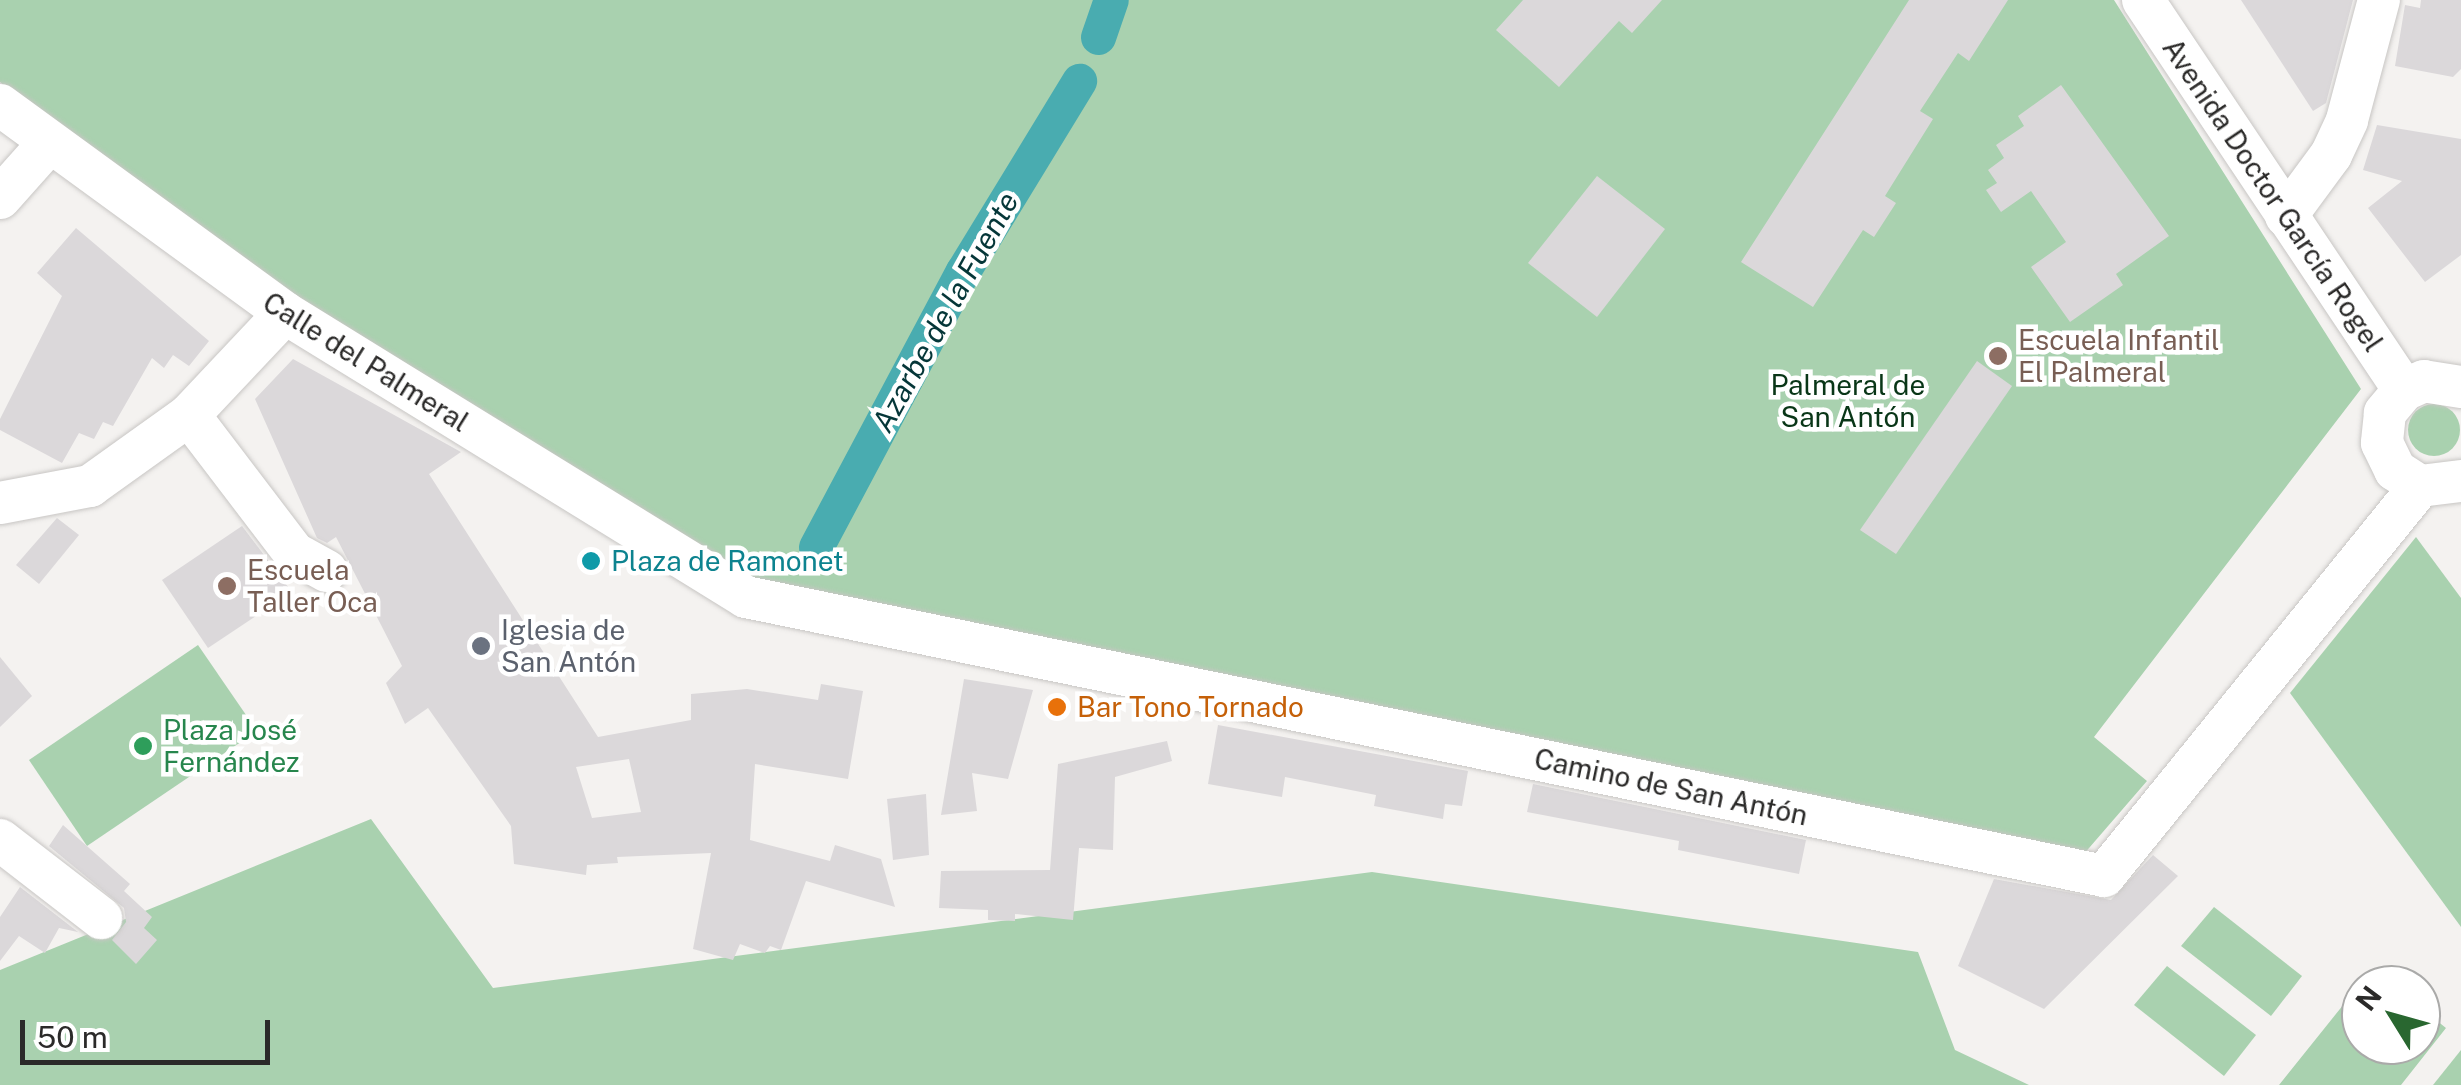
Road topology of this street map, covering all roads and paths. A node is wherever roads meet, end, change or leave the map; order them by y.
1 (2143, 0) edge
2 (2379, 0) edge
3 (0, 105) edge
4 (48, 143) junction
5 (0, 198) edge
6 (2286, 216) junction
7 (285, 313) junction
8 (2461, 386) edge
9 (2404, 390) junction
10 (189, 415) junction
11 (2440, 483) edge
12 (0, 503) edge
13 (326, 572) dead end
14 (746, 597) joint
15 (0, 840) edge
16 (101, 918) dead end

1 - 6 street, Avenida Doctor García Rogel
2 - 6 street
3 - 4 street, Calle del Palmeral
4 - 5 street
4 - 7 street, Calle del Palmeral
6 - 9 street, Avenida Doctor García Rogel
7 - 10 street
7 - 14 street, Calle del Palmeral
8 - 9 street
9 - 11 street
10 - 12 street
10 - 13 street
11 - 14 street, Camino de San Antón
15 - 16 street

